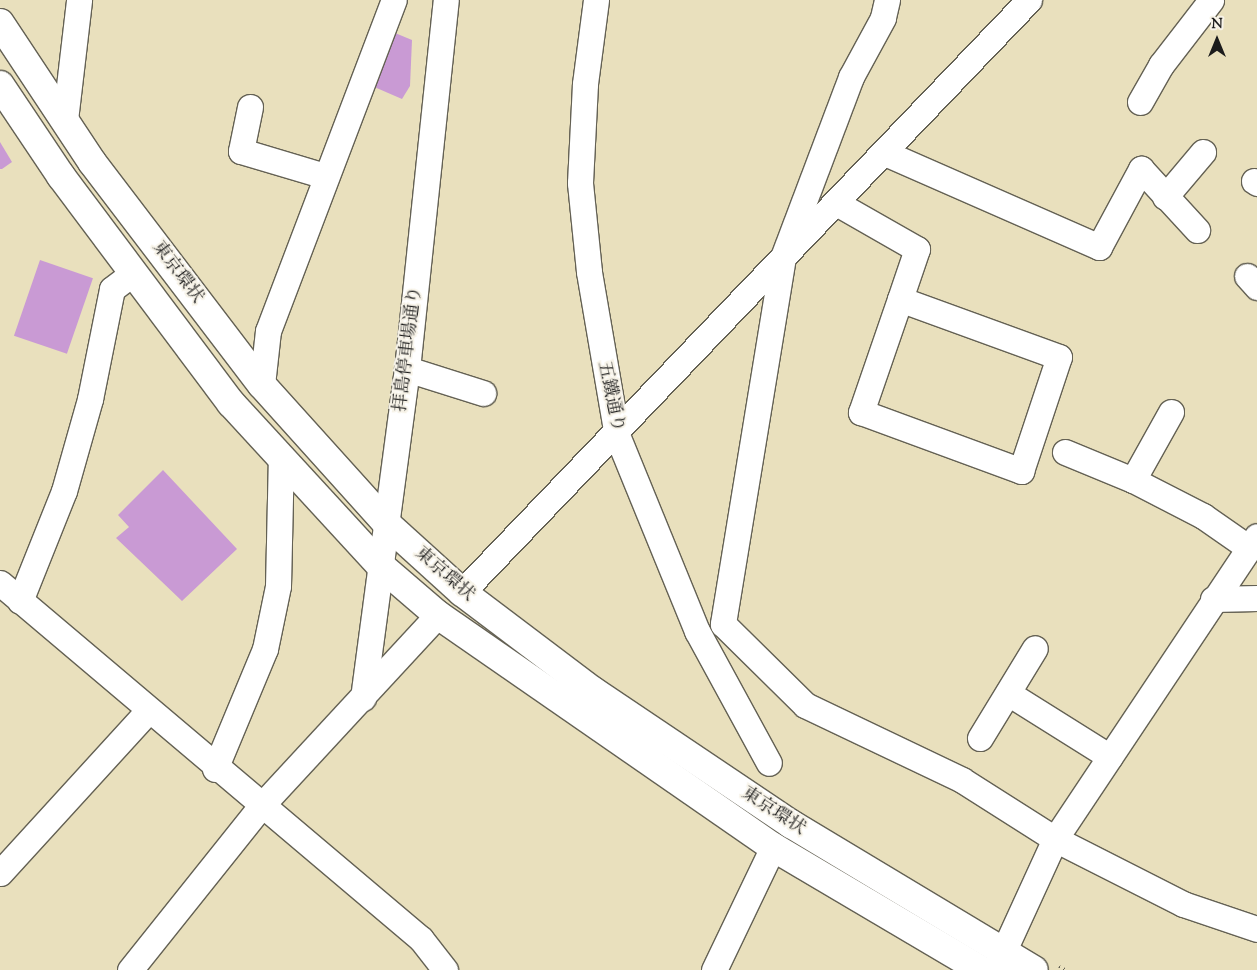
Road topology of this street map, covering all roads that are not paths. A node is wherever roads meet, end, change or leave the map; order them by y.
1 (79, 0) edge
2 (394, 0) edge
3 (446, 0) edge
4 (596, 0) edge
5 (887, 0) edge
6 (1029, 0) edge
7 (1211, 0) edge
8 (0, 23) edge
9 (0, 84) edge
10 (1140, 102) dead end
11 (250, 107) dead end
12 (65, 120) junction
13 (1202, 152) dead end
14 (885, 153) junction
15 (324, 176) junction
16 (1165, 196) junction
17 (838, 204) junction
18 (1197, 230) dead end
19 (783, 257) junction
20 (133, 273) junction
21 (900, 299) junction
22 (407, 369) junction
23 (262, 385) junction
24 (483, 393) dead end
25 (1171, 412) dead end
26 (617, 435) junction
27 (1065, 452) dead end
28 (281, 457) junction
29 (1133, 480) junction
30 (388, 525) junction
31 (1253, 542) edge
32 (382, 567) junction
33 (0, 583) edge
34 (462, 592) junction
35 (1257, 598) edge
36 (1213, 599) junction
37 (20, 601) junction
38 (438, 615) junction
39 (723, 624) junction
40 (698, 631) junction
41 (1035, 648) dead end
42 (1008, 693) junction
43 (363, 698) junction
44 (147, 712) junction
45 (980, 738) dead end
46 (1110, 757) junction
47 (769, 763) dead end
48 (215, 769) junction
49 (260, 807) junction
50 (1055, 839) junction
51 (773, 847) junction
52 (0, 873) edge
53 (1257, 930) edge
54 (999, 961) edge
55 (130, 970) edge
56 (445, 970) edge
57 (714, 970) edge
58 (981, 970) edge
59 (1034, 970) edge

1 - 12 street
2 - 15 street
3 - 22 street, 拝島停車場通り
4 - 26 street, 五鐵通り
5 - 19 street
6 - 14 street
7 - 10 street
8 - 12 highway, 東京環状
9 - 20 highway, 東京環状
11 - 15 street
12 - 23 highway, 東京環状
13 - 16 street
14 - 16 street
14 - 17 street
15 - 23 street
16 - 18 street
17 - 19 street
17 - 21 street
19 - 26 street
19 - 39 street
20 - 28 highway, 東京環状
20 - 37 street
21 - 21 street
22 - 24 street
22 - 30 street, 拝島停車場通り
23 - 30 highway, 東京環状
25 - 29 street
26 - 34 street
26 - 40 street, 五鐵通り
27 - 29 street
28 - 32 highway, 東京環状
28 - 48 street
29 - 31 street
30 - 32 street, 拝島停車場通り
30 - 34 highway, 東京環状
31 - 36 street
32 - 38 highway, 東京環状
32 - 43 street, 拝島停車場通り
33 - 37 street
34 - 54 highway, 東京環状
35 - 36 street
36 - 46 street
37 - 44 street
38 - 43 street
38 - 51 highway, 東京環状
39 - 40 street
39 - 50 street
40 - 47 street, 五鐵通り
41 - 42 street
42 - 45 street
42 - 46 street
43 - 49 street
44 - 48 street
44 - 52 street
46 - 50 street
48 - 49 street
49 - 55 street
49 - 56 street
50 - 53 street
50 - 54 street
51 - 57 street
51 - 58 highway, 東京環状
54 - 59 highway, 東京環状

